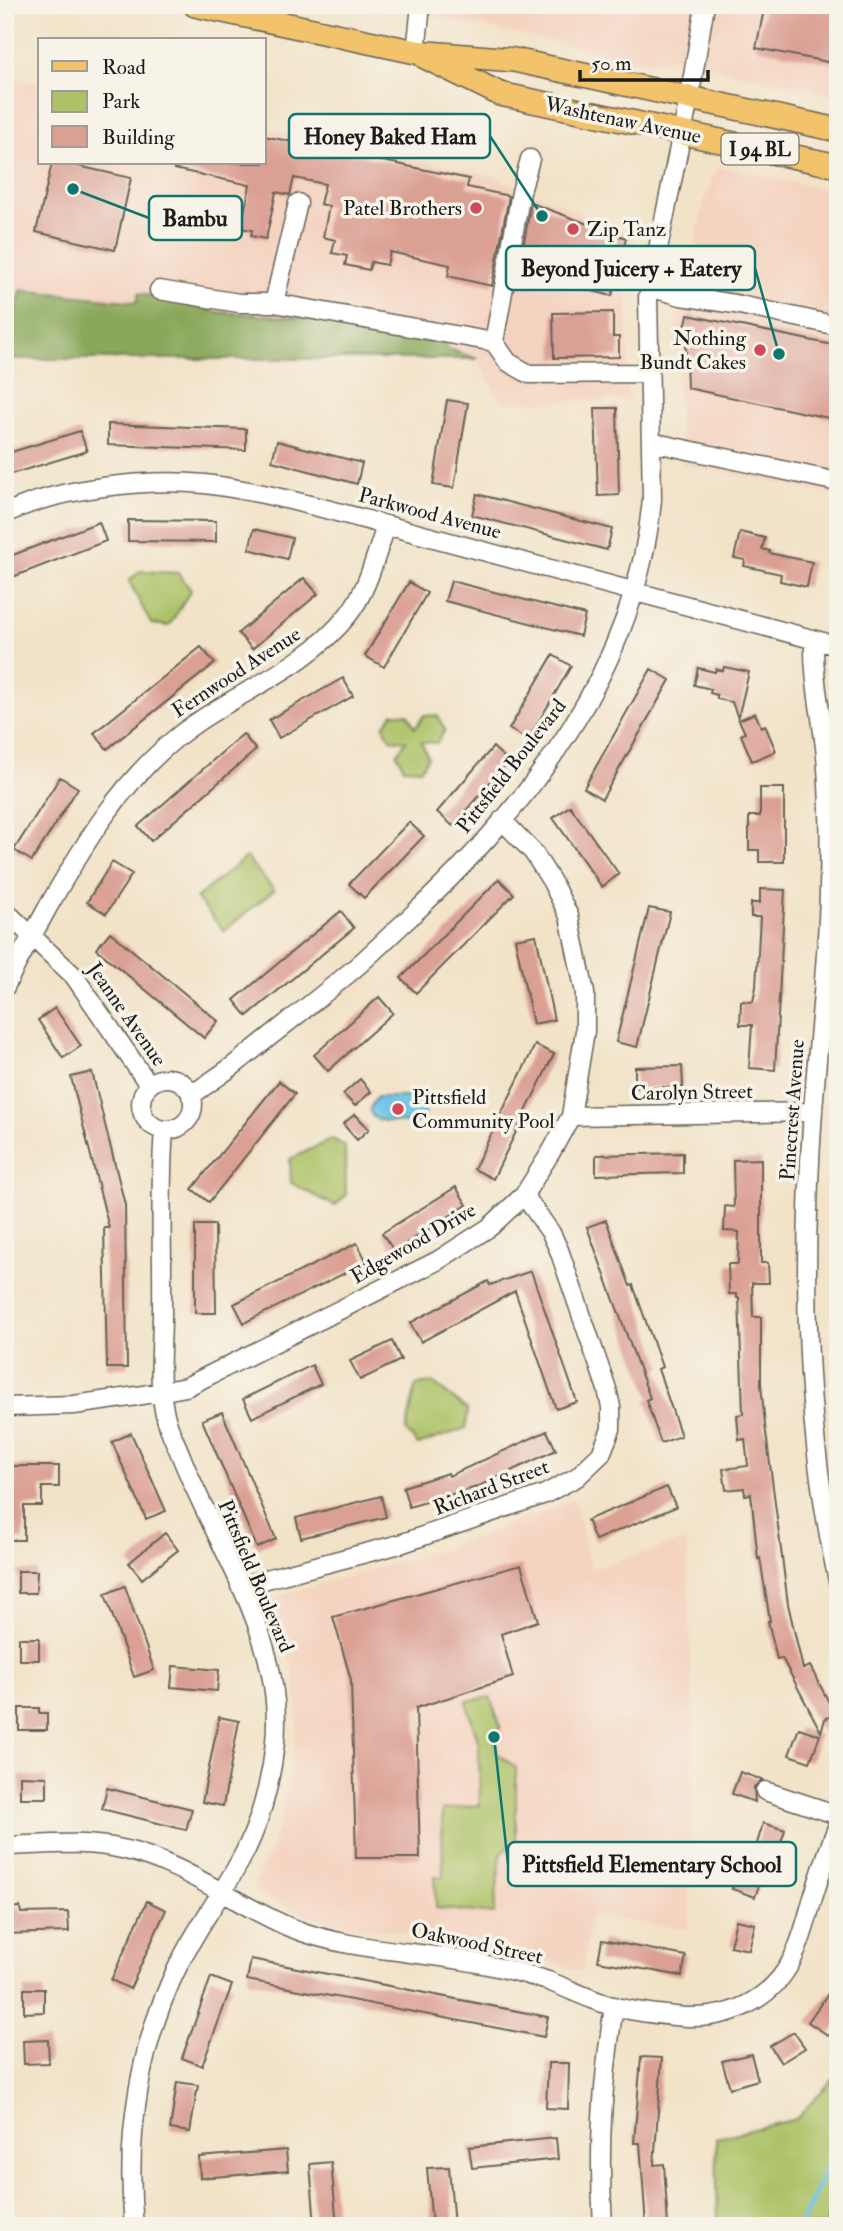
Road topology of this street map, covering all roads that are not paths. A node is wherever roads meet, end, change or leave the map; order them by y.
1 (195, 5) edge
2 (421, 5) edge
3 (705, 5) edge
4 (263, 13) edge
5 (416, 52) junction
6 (689, 99) junction
7 (838, 130) edge
8 (682, 132) junction
9 (530, 159) dead end
10 (838, 166) edge
11 (298, 203) dead end
12 (649, 287) junction
13 (159, 290) dead end
14 (274, 303) junction
15 (838, 326) edge
16 (494, 342) junction
17 (649, 373) junction
18 (650, 442) junction
19 (838, 482) edge
20 (5, 514) edge
21 (386, 527) junction
22 (635, 591) junction
23 (814, 641) junction
24 (838, 646) edge
25 (502, 820) junction
26 (5, 911) edge
27 (33, 936) junction
28 (5, 987) edge
29 (149, 1086) junction
30 (191, 1096) junction
31 (813, 1112) junction
32 (571, 1116) junction
33 (164, 1130) junction
34 (524, 1195) junction
35 (162, 1391) junction
36 (5, 1407) edge
37 (838, 1581) edge
38 (240, 1586) junction
39 (765, 1791) dead end
40 (838, 1815) edge
41 (838, 1825) edge
42 (5, 1846) edge
43 (220, 1891) junction
44 (614, 2006) junction
45 (134, 2226) edge
46 (603, 2226) edge

1 - 4 main road, Washtenaw Avenue / I 94 BL
2 - 5 street
3 - 6 street, Pittsfield Boulevard
4 - 5 main road, Washtenaw Avenue / I 94 BL
5 - 6 main road, Washtenaw Avenue / I 94 BL
5 - 8 main road, Washtenaw Avenue / I 94 BL
6 - 7 main road, Washtenaw Avenue / I 94 BL
6 - 8 street, Pittsfield Boulevard
8 - 10 main road, Washtenaw Avenue / I 94 BL
8 - 12 street, Pittsfield Boulevard
9 - 16 street
11 - 14 street
12 - 15 street
12 - 17 street, Pittsfield Boulevard
13 - 14 street
14 - 16 street
16 - 17 street
17 - 18 street, Pittsfield Boulevard
18 - 19 street
18 - 22 street, Pittsfield Boulevard
20 - 21 street, Parkwood Avenue
21 - 22 street, Parkwood Avenue
21 - 27 street, Fernwood Avenue
22 - 23 street, Parkwood Avenue
22 - 25 street, Pittsfield Boulevard
23 - 24 street, Parkwood Avenue
23 - 31 street, Pinecrest Avenue
25 - 30 street, Pittsfield Boulevard
25 - 32 street, Edgewood Drive
26 - 27 street, Jeanne Avenue
27 - 28 street, Fernwood Avenue
27 - 29 street, Jeanne Avenue
29 - 30 street
29 - 33 street
30 - 33 street
31 - 32 street, Carolyn Street
31 - 37 street, Pinecrest Avenue
32 - 34 street, Edgewood Drive
33 - 35 street, Pittsfield Boulevard
34 - 35 street, Edgewood Drive
34 - 38 street, Richard Street
35 - 36 street, Edgewood Drive
35 - 38 street, Pittsfield Boulevard
38 - 43 street, Pittsfield Boulevard
39 - 40 street
41 - 44 street, Oakwood Street
42 - 43 street, Oakwood Street
43 - 44 street, Oakwood Street
43 - 45 street, Pittsfield Boulevard
44 - 46 street

